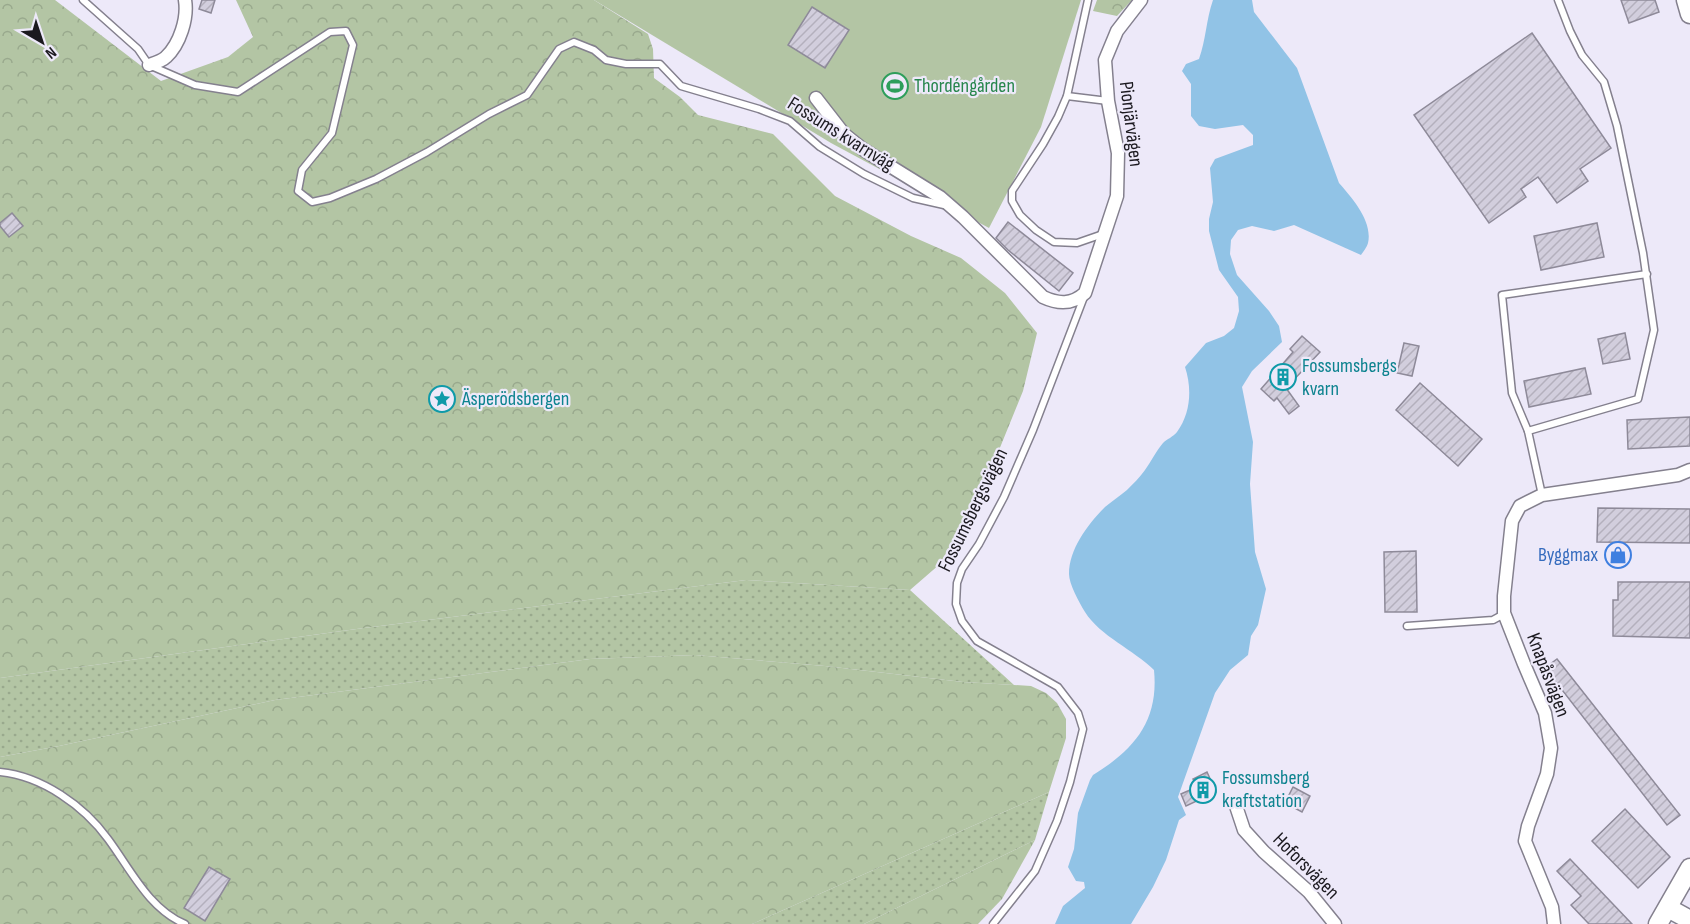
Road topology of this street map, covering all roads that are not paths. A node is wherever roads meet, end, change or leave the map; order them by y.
1 (83, 0) edge
2 (185, 0) edge
3 (1088, 0) edge
4 (1141, 0) edge
5 (1558, 0) edge
6 (1686, 0) edge
7 (1690, 14) edge
8 (149, 65) junction
9 (1067, 96) junction
10 (816, 98) dead end
11 (1108, 101) junction
12 (950, 206) junction
13 (1104, 233) junction
14 (1647, 274) junction
15 (1085, 293) junction
16 (1528, 431) junction
17 (1690, 470) edge
18 (1684, 476) edge
19 (1542, 495) junction
20 (1504, 614) junction
21 (1407, 626) dead end
22 (0, 772) edge
23 (1235, 803) dead end
24 (1690, 867) edge
25 (1668, 908) junction
26 (1690, 920) edge
27 (185, 924) edge
28 (993, 924) edge
29 (1335, 924) edge
30 (1554, 924) edge
31 (1658, 924) edge
32 (1687, 924) edge

1 - 8 lane
2 - 8 street
3 - 9 lane
4 - 11 street, Pionjärvägen
5 - 14 lane
6 - 7 street
8 - 12 lane, Fossums kvarnväg
9 - 11 lane
9 - 13 lane
10 - 12 street
11 - 13 street, Pionjärvägen
12 - 15 street
13 - 15 street, Pionjärvägen
14 - 16 lane
14 - 16 lane
15 - 28 lane, Fossumsbergsvägen
16 - 19 lane
17 - 18 street
18 - 19 street
19 - 20 street, Knapåsvägen
20 - 21 lane
20 - 30 street, Knapåsvägen
22 - 27 lane
23 - 29 street, Hoforsvägen
24 - 25 street
25 - 26 street
25 - 31 street
26 - 32 street

